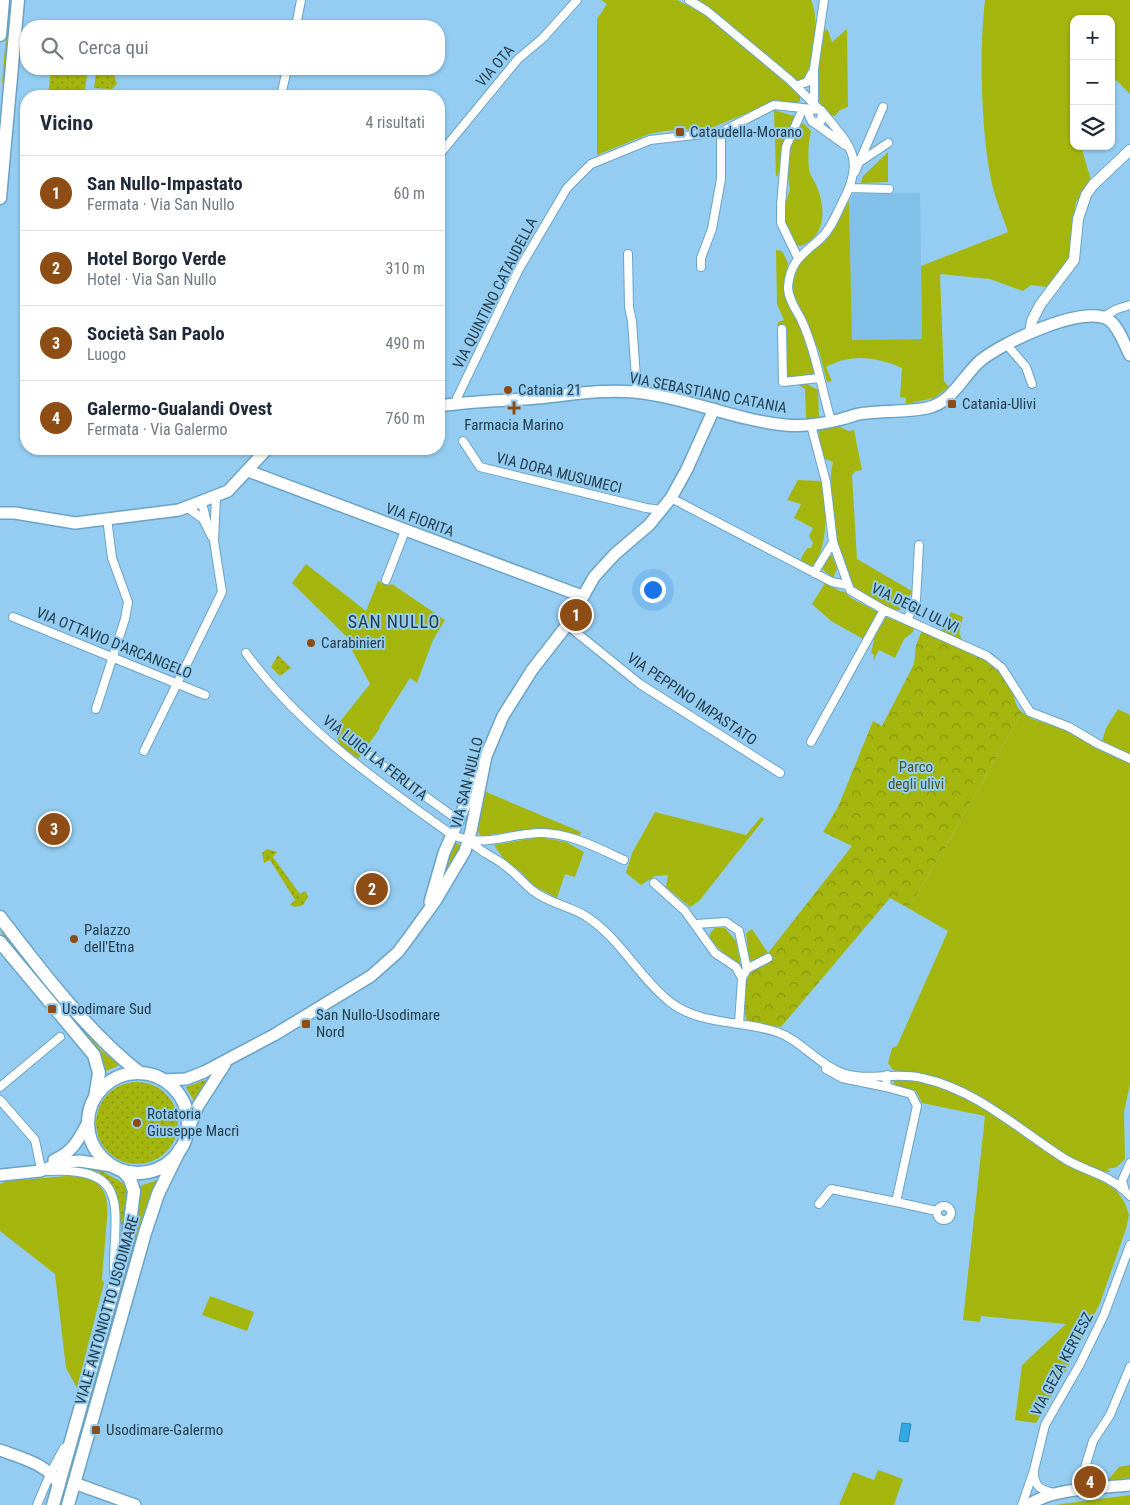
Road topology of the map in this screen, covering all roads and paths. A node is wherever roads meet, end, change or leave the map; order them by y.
1 (3, 0) edge
2 (18, 0) edge
3 (301, 0) edge
4 (577, 0) edge
5 (689, 0) edge
6 (831, 0) edge
7 (824, 4) edge
8 (297, 20) edge
9 (0, 35) edge
10 (814, 69) junction
11 (286, 75) edge
12 (810, 79) junction
13 (796, 86) junction
14 (282, 90) edge
15 (883, 107) dead end
16 (812, 109) junction
17 (799, 112) junction
18 (721, 132) junction
19 (888, 143) dead end
20 (445, 149) edge
21 (850, 150) junction
22 (1130, 150) edge
23 (861, 161) junction
24 (855, 172) junction
25 (851, 188) junction
26 (889, 189) dead end
27 (0, 198) edge
28 (628, 254) dead end
29 (798, 258) junction
30 (701, 267) dead end
31 (1130, 305) edge
32 (1102, 317) junction
33 (782, 329) dead end
34 (1030, 333) junction
35 (1007, 345) junction
36 (1130, 355) edge
37 (820, 378) junction
38 (1032, 384) dead end
39 (637, 392) junction
40 (458, 403) junction
41 (445, 405) edge
42 (714, 409) junction
43 (831, 422) junction
44 (812, 426) junction
45 (463, 441) dead end
46 (262, 455) edge
47 (248, 471) junction
48 (216, 497) junction
49 (671, 498) junction
50 (202, 503) junction
51 (188, 508) junction
52 (662, 510) junction
53 (0, 513) edge
54 (107, 518) junction
55 (208, 526) junction
56 (405, 531) junction
57 (214, 541) junction
58 (833, 542) junction
59 (919, 545) dead end
60 (814, 573) junction
61 (386, 580) dead end
62 (847, 585) junction
63 (582, 596) junction
64 (884, 610) junction
65 (13, 617) dead end
66 (907, 620) junction
67 (567, 625) junction
68 (246, 653) dead end
69 (112, 656) junction
70 (177, 683) junction
71 (205, 695) dead end
72 (96, 708) dead end
73 (811, 742) dead end
74 (144, 751) dead end
75 (367, 754) dead end
76 (1130, 759) edge
77 (780, 773) dead end
78 (471, 806) junction
79 (458, 820) junction
80 (452, 835) junction
81 (469, 840) junction
82 (624, 860) dead end
83 (654, 883) dead end
84 (426, 914) junction
85 (0, 917) edge
86 (696, 924) junction
87 (0, 942) edge
88 (768, 958) dead end
89 (747, 968) junction
90 (742, 978) junction
91 (739, 1024) junction
92 (60, 1037) dead end
93 (228, 1061) junction
94 (818, 1061) junction
95 (140, 1073) junction
96 (887, 1074) junction
97 (163, 1080) junction
98 (0, 1087) edge
99 (886, 1087) junction
100 (95, 1097) junction
101 (0, 1100) edge
102 (88, 1122) junction
103 (182, 1144) junction
104 (40, 1167) junction
105 (1128, 1167) edge
106 (117, 1168) junction
107 (1105, 1175) junction
108 (1, 1176) edge
109 (1128, 1195) edge
110 (896, 1202) junction
111 (819, 1204) dead end
112 (937, 1211) dead end
113 (1130, 1245) edge
114 (114, 1288) junction
115 (1130, 1367) edge
116 (76, 1426) junction
117 (0, 1450) edge
118 (1034, 1470) junction
119 (51, 1472) junction
120 (74, 1483) junction
121 (59, 1485) junction
122 (1130, 1486) edge
123 (1078, 1491) junction
124 (1057, 1494) junction
125 (37, 1505) edge
126 (53, 1505) edge
127 (68, 1505) edge
128 (135, 1505) edge
129 (1028, 1505) edge

1 - 9 main road
2 - 27 main road
3 - 8 street
4 - 20 street, VIA OTA
5 - 13 street
6 - 7 street
7 - 10 street
10 - 12 street
10 - 16 street
11 - 14 street
12 - 13 street
12 - 16 street
13 - 16 street
15 - 23 street
16 - 17 street
16 - 17 street
16 - 21 street
16 - 21 street
17 - 18 street, VIA QUINTINO CATAUDELLA
17 - 29 street
18 - 30 street
18 - 40 street, VIA QUINTINO CATAUDELLA
19 - 23 street
21 - 24 street
22 - 34 street
23 - 24 street
24 - 25 street
25 - 26 street
25 - 29 street
28 - 39 street
29 - 37 street
31 - 32 street
32 - 34 main road, VIA SEBASTIANO CATANIA
32 - 36 main road
33 - 37 street
34 - 35 main road, VIA SEBASTIANO CATANIA
35 - 38 street
35 - 43 main road, VIA SEBASTIANO CATANIA
37 - 43 street
39 - 40 main road, VIA SEBASTIANO CATANIA
39 - 42 main road, VIA SEBASTIANO CATANIA
40 - 41 main road, VIA SEBASTIANO CATANIA
42 - 44 main road, VIA SEBASTIANO CATANIA
42 - 49 main road, VIA SAN NULLO
43 - 44 main road, VIA SEBASTIANO CATANIA
44 - 58 street
45 - 52 street, VIA DORA MUSUMECI
46 - 47 main road
47 - 48 main road
47 - 56 main road, VIA FIORITA
48 - 50 main road
48 - 57 street
49 - 52 main road, VIA SAN NULLO
49 - 60 street, VIA DEGLI ULIVI
50 - 51 main road
50 - 55 street
51 - 54 main road
51 - 55 street
52 - 63 main road, VIA SAN NULLO
53 - 54 main road
54 - 69 street
55 - 57 street
56 - 61 street
56 - 63 main road, VIA FIORITA
57 - 70 street
58 - 60 street
58 - 62 street
59 - 66 street
60 - 62 street, VIA DEGLI ULIVI
62 - 64 street, VIA DEGLI ULIVI
63 - 67 main road, VIA SAN NULLO
64 - 66 street, VIA DEGLI ULIVI
64 - 73 street
65 - 69 street, VIA OTTAVIO D'ARCANGELO
66 - 76 street, VIA DEGLI ULIVI
67 - 77 street, VIA PEPPINO IMPASTATO
67 - 78 main road, VIA SAN NULLO
68 - 80 street, VIA LUIGI LA FERLITA
69 - 70 street, VIA OTTAVIO D'ARCANGELO
69 - 72 street
70 - 71 street, VIA OTTAVIO D'ARCANGELO
70 - 74 street
75 - 79 street
78 - 79 main road
78 - 81 main road, VIA SAN NULLO
79 - 80 main road
80 - 81 street
80 - 84 main road
81 - 82 street
81 - 84 main road, VIA SAN NULLO
81 - 91 street
83 - 86 street
84 - 93 main road, VIA SAN NULLO
85 - 95 main road
86 - 89 street
86 - 90 street
87 - 100 main road
88 - 89 street
89 - 90 street
90 - 91 street
91 - 94 street
92 - 98 street
93 - 97 main road, VIA SAN NULLO
93 - 103 main road
94 - 96 street
94 - 99 street
95 - 97 main road
95 - 100 main road
96 - 99 street
96 - 107 street
97 - 103 main road
99 - 110 street
100 - 102 main road
101 - 104 street
102 - 104 main road
102 - 106 main road
103 - 106 main road
103 - 120 main road, VIALE ANTONIOTTO USODIMARE
104 - 106 main road
104 - 108 main road
104 - 114 street
105 - 107 street
105 - 109 street
106 - 114 main road, VIALE ANTONIOTTO USODIMARE
107 - 109 street
110 - 111 street
110 - 112 street
113 - 118 street, VIA GEZA KERTESZ
114 - 116 main road, VIALE ANTONIOTTO USODIMARE
115 - 123 street
116 - 119 street
116 - 121 main road, VIALE ANTONIOTTO USODIMARE
117 - 119 main road
118 - 124 street
118 - 129 street, VIA GEZA KERTESZ
119 - 121 main road
119 - 125 street
120 - 127 main road, VIALE ANTONIOTTO USODIMARE
120 - 128 main road
121 - 126 main road, VIALE ANTONIOTTO USODIMARE
122 - 123 main road
123 - 124 main road
124 - 129 main road

